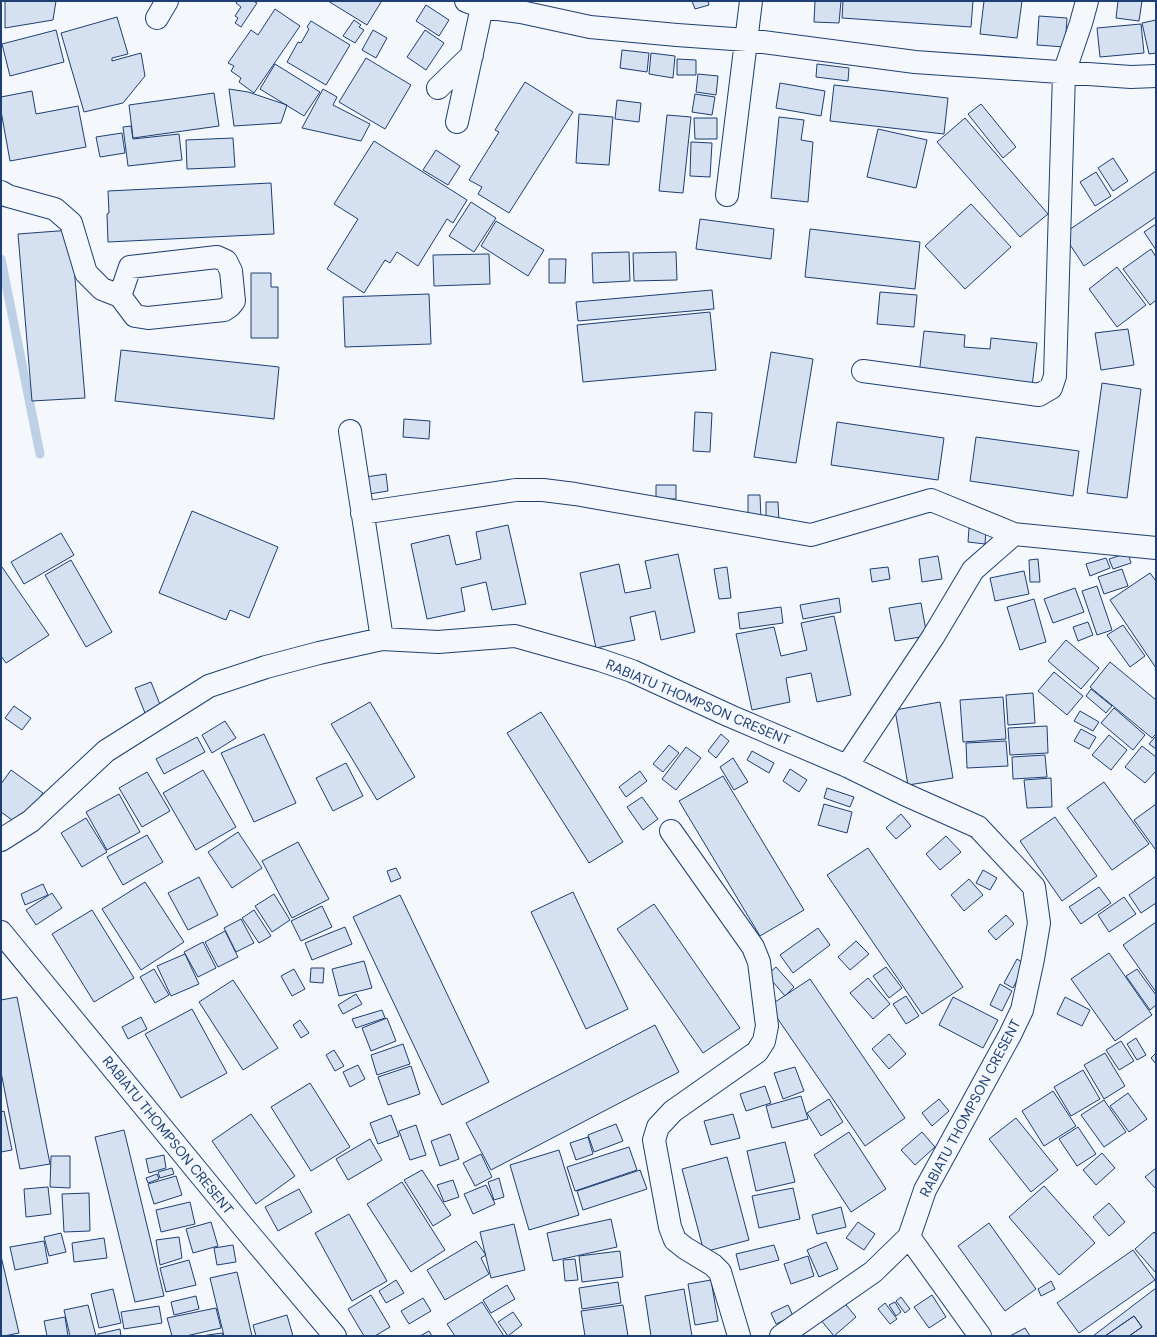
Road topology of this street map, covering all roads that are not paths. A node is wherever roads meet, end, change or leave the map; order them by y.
1 (751, 1) edge
2 (1087, 1) edge
3 (474, 4) edge
4 (747, 40) junction
5 (472, 55) junction
6 (1064, 73) junction
7 (1156, 76) edge
8 (438, 88) dead end
9 (457, 122) dead end
10 (5, 194) edge
11 (727, 195) dead end
12 (120, 296) junction
13 (863, 371) dead end
14 (350, 432) dead end
15 (362, 513) junction
16 (1014, 534) junction
17 (1156, 548) edge
18 (382, 640) junction
19 (847, 766) junction
20 (671, 831) dead end
21 (1, 840) edge
22 (1, 932) edge
23 (909, 1237) junction
24 (335, 1336) edge
25 (739, 1336) edge
26 (782, 1336) edge
27 (980, 1336) edge

1 - 4 street
2 - 6 street
3 - 4 street
3 - 5 street
4 - 6 street
4 - 11 street
5 - 8 street
5 - 9 street
6 - 7 street
6 - 13 street
10 - 12 street
12 - 12 street
14 - 15 street
15 - 16 street
15 - 18 street
16 - 17 street
16 - 19 street
18 - 19 street, RABIATU THOMPSON CRESENT
18 - 21 street, RABIATU THOMPSON CRESENT
19 - 23 street, RABIATU THOMPSON CRESENT
20 - 25 street
22 - 24 street, RABIATU THOMPSON CRESENT
23 - 26 street, RABIATU THOMPSON CRESENT
23 - 27 street

